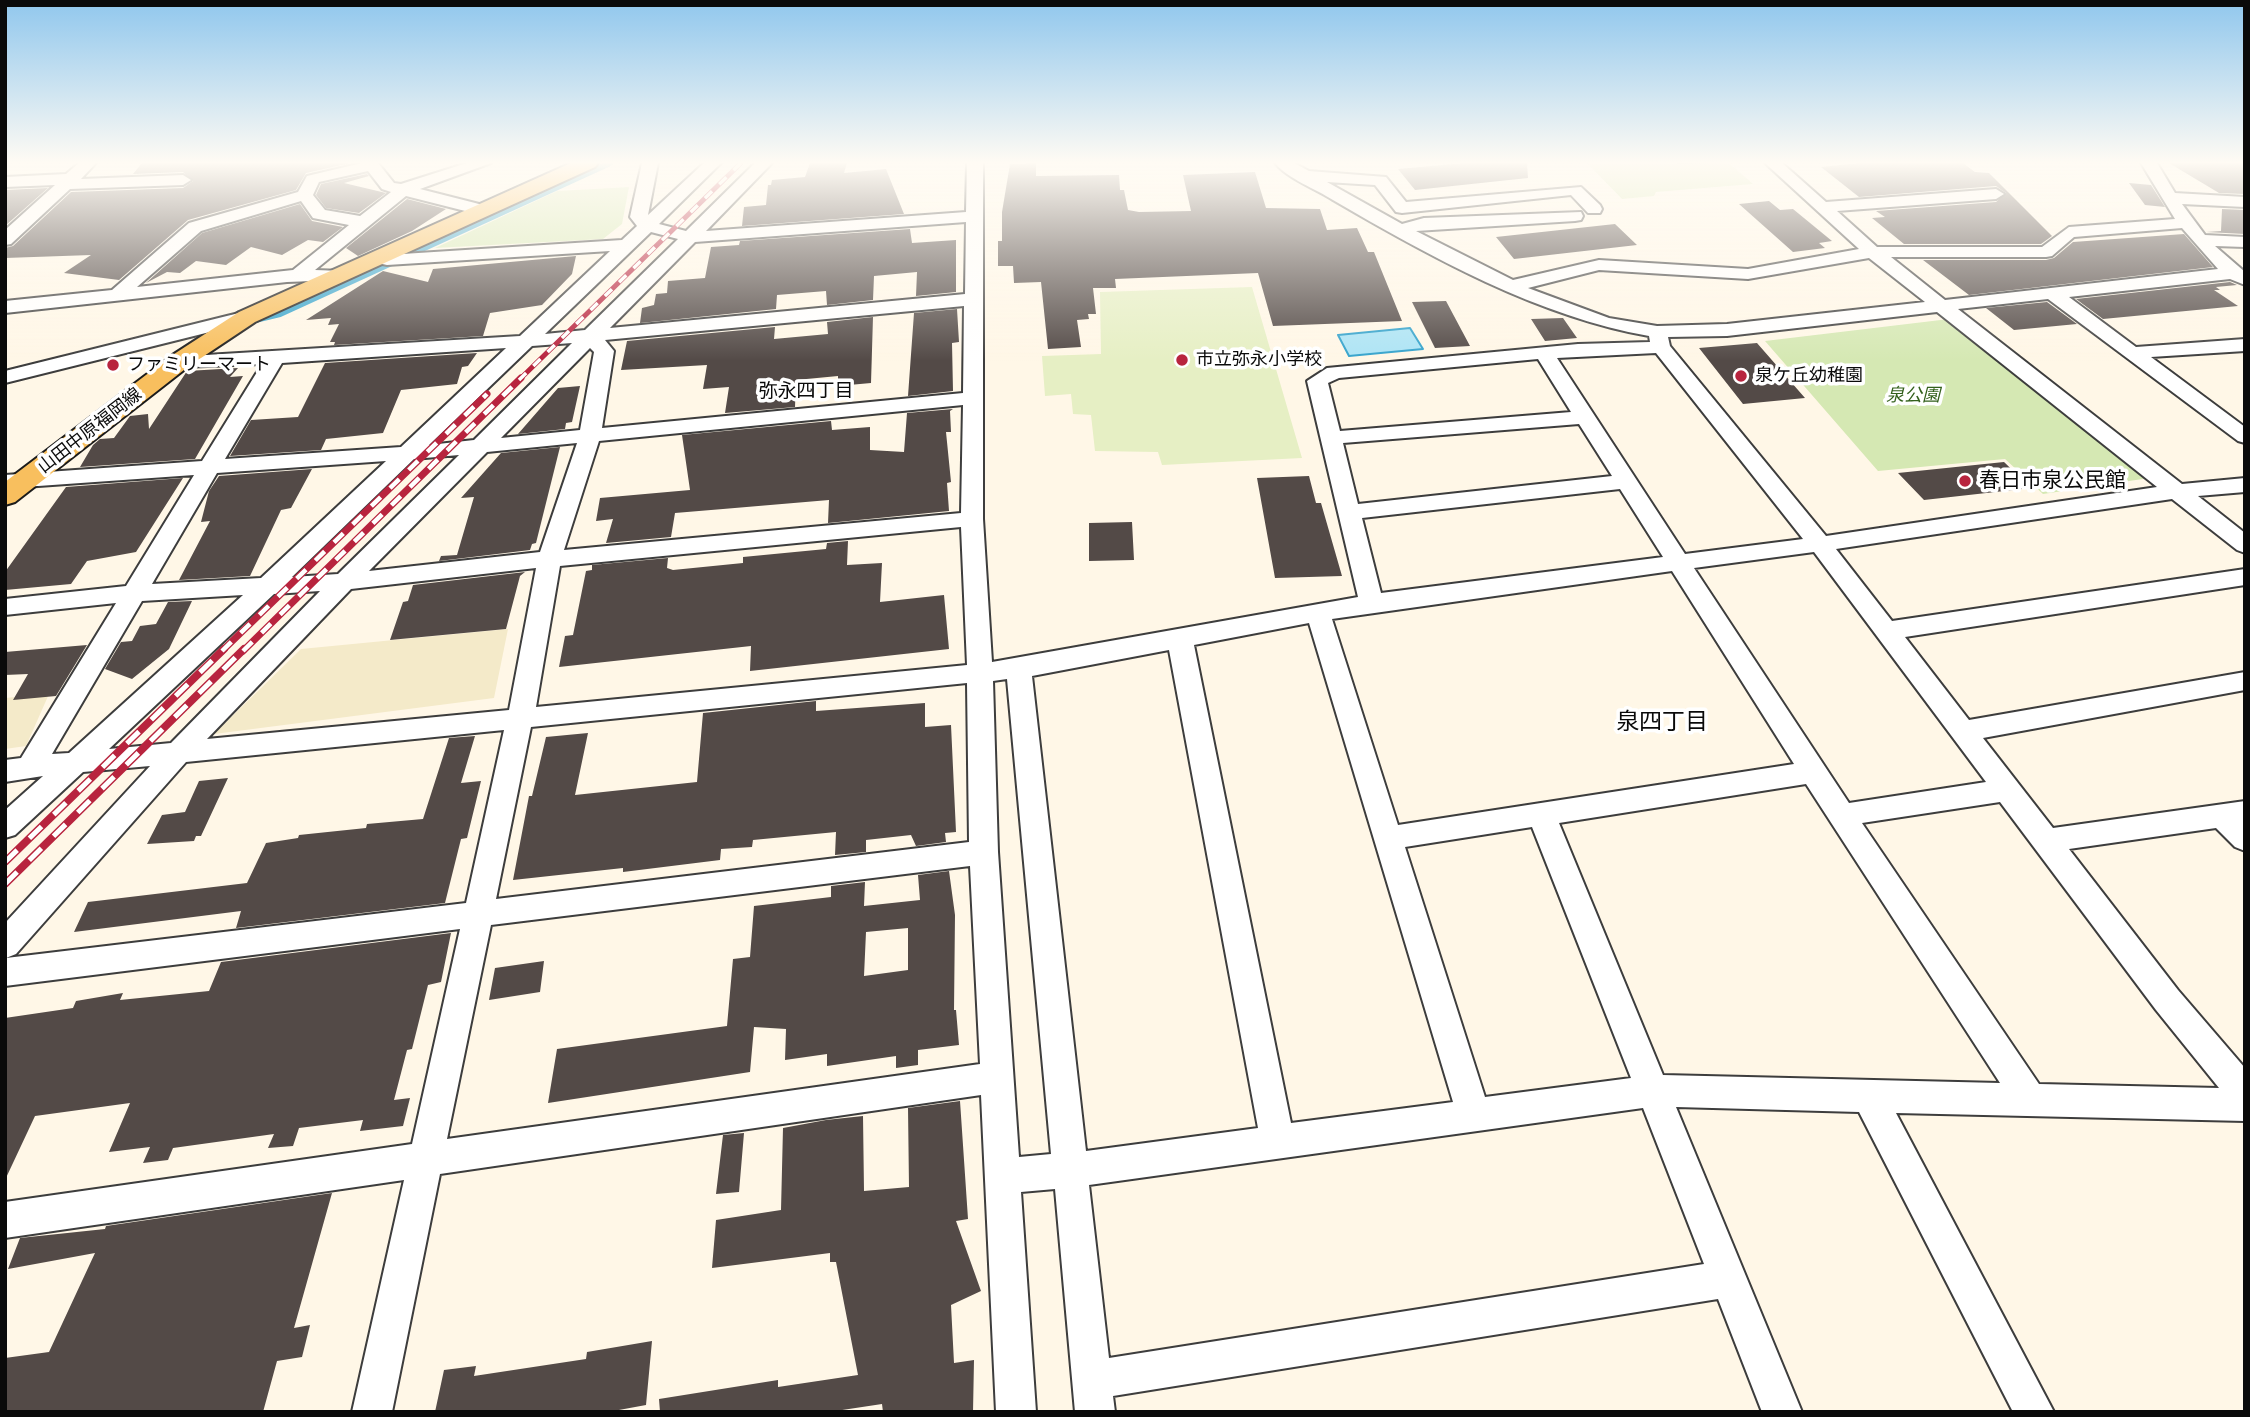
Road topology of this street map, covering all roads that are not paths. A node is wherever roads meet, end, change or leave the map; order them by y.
1 (193, 229) edge
2 (354, 229) edge
3 (443, 229) edge
4 (641, 229) edge
5 (660, 229) edge
6 (696, 229) edge
7 (796, 229) edge
8 (975, 229) edge
9 (1403, 229) edge
10 (1848, 229) edge
11 (2106, 229) edge
12 (2192, 229) edge
13 (1400, 230) joint
14 (688, 237) junction
15 (2203, 240) junction
16 (2245, 242) edge
17 (625, 244) junction
18 (1873, 251) junction
19 (383, 259) junction
20 (298, 275) junction
21 (338, 275) junction
22 (2238, 276) edge
23 (1512, 286) junction
24 (118, 294) junction
25 (2053, 294) junction
26 (974, 299) junction
27 (271, 305) junction
28 (1942, 306) junction
29 (5, 307) edge
30 (247, 317) junction
31 (1602, 322) junction
32 (590, 336) junction
33 (1659, 339) junction
34 (526, 341) junction
35 (2245, 345) edge
36 (1578, 349) junction
37 (1544, 353) junction
38 (2130, 353) junction
39 (275, 358) junction
40 (180, 361) junction
41 (5, 377) edge
42 (974, 398) junction
43 (2245, 411) edge
44 (2214, 414) junction
45 (1586, 417) junction
46 (590, 435) junction
47 (2245, 437) edge
48 (1331, 438) junction
49 (481, 445) junction
50 (409, 453) junction
51 (212, 467) junction
52 (16, 481) edge
53 (1627, 481) junction
54 (2245, 485) edge
55 (2179, 491) junction
56 (5, 496) edge
57 (1349, 512) junction
58 (972, 519) junction
59 (1820, 544) junction
60 (2245, 545) edge
61 (550, 559) junction
62 (1678, 562) junction
63 (2245, 577) edge
64 (344, 582) junction
65 (270, 583) junction
66 (135, 593) junction
67 (1371, 603) junction
68 (5, 607) edge
69 (1318, 613) junction
70 (1887, 631) junction
71 (1180, 639) junction
72 (1019, 669) junction
73 (980, 672) junction
74 (2245, 681) edge
75 (520, 718) junction
76 (1965, 731) junction
77 (178, 752) junction
78 (80, 762) junction
79 (18, 769) edge
80 (1813, 772) junction
81 (2007, 790) junction
82 (2233, 814) edge
83 (1843, 815) junction
84 (1542, 816) junction
85 (5, 827) edge
86 (1388, 838) junction
87 (2245, 839) edge
88 (2046, 841) junction
89 (984, 852) junction
90 (478, 914) junction
91 (5, 945) edge
92 (5, 972) edge
93 (998, 1077) junction
94 (1651, 1091) junction
95 (2245, 1094) edge
96 (1869, 1096) junction
97 (2030, 1100) junction
98 (2245, 1105) edge
99 (1474, 1115) junction
100 (1279, 1142) junction
101 (426, 1160) junction
102 (1072, 1170) junction
103 (1002, 1175) junction
104 (5, 1220) edge
105 (1728, 1279) junction
106 (1093, 1396) edge
107 (373, 1412) edge
108 (1016, 1412) edge
109 (1782, 1412) edge
110 (2034, 1412) edge

1 - 24 street
2 - 20 street
3 - 19 main road, 山田中原福岡線
4 - 17 street
5 - 14 street
6 - 14 street
7 - 14 street
8 - 26 street
9 - 13 street
10 - 18 street
11 - 18 street
12 - 15 street
13 - 23 street
14 - 32 street
15 - 16 street
15 - 22 street
17 - 19 street
17 - 34 street
18 - 23 street
18 - 28 street
19 - 21 main road, 山田中原福岡線
20 - 21 street
20 - 24 street
20 - 27 street
21 - 27 main road, 山田中原福岡線
22 - 25 street
23 - 31 street
24 - 29 street
25 - 28 street
25 - 38 street
26 - 32 street
26 - 42 street
27 - 30 main road, 山田中原福岡線
28 - 33 street
28 - 55 street
30 - 40 main road, 山田中原福岡線
30 - 41 street
31 - 33 street
31 - 36 street
32 - 34 street
32 - 46 street
32 - 49 street
33 - 36 street
33 - 59 street
34 - 39 street
34 - 50 street
35 - 38 street
36 - 37 street
37 - 45 street
37 - 48 street
38 - 44 street
39 - 40 street
39 - 51 street
40 - 52 main road, 山田中原福岡線
42 - 46 street
42 - 58 street
43 - 44 street
44 - 47 street
45 - 48 street
45 - 53 street
46 - 49 street
46 - 61 street
48 - 57 street
49 - 50 street
49 - 64 street
50 - 51 street
50 - 65 street
51 - 52 street
51 - 66 street
52 - 56 main road, 山田中原福岡線
53 - 57 street
53 - 62 street
54 - 55 street
55 - 59 street
55 - 60 street
57 - 67 street
58 - 61 street
58 - 73 street
59 - 62 street
59 - 70 street
61 - 64 street
61 - 75 street
62 - 67 street
62 - 80 street
63 - 70 street
64 - 65 street
64 - 77 street
65 - 66 street
65 - 78 street
66 - 68 street
66 - 79 street
67 - 69 street
69 - 71 street
69 - 86 street
70 - 76 street
71 - 72 street
71 - 100 street
72 - 73 street
72 - 102 street
73 - 75 street
73 - 89 street
74 - 76 street
75 - 77 street
75 - 90 street
76 - 81 street
77 - 78 street
77 - 91 street
78 - 79 street
78 - 85 street
80 - 83 street
80 - 84 street
81 - 83 street
81 - 88 street
82 - 87 street
82 - 88 street
83 - 97 street
84 - 86 street
84 - 94 street
86 - 99 street
88 - 95 street
89 - 90 street
89 - 93 street
90 - 92 street
90 - 101 street
93 - 101 street
93 - 103 street
94 - 96 street
94 - 99 street
94 - 105 street
96 - 97 street
96 - 110 street
97 - 98 street
99 - 100 street
100 - 102 street
101 - 104 street
101 - 107 street
102 - 103 street
102 - 106 street
103 - 108 street
105 - 106 street
105 - 109 street

